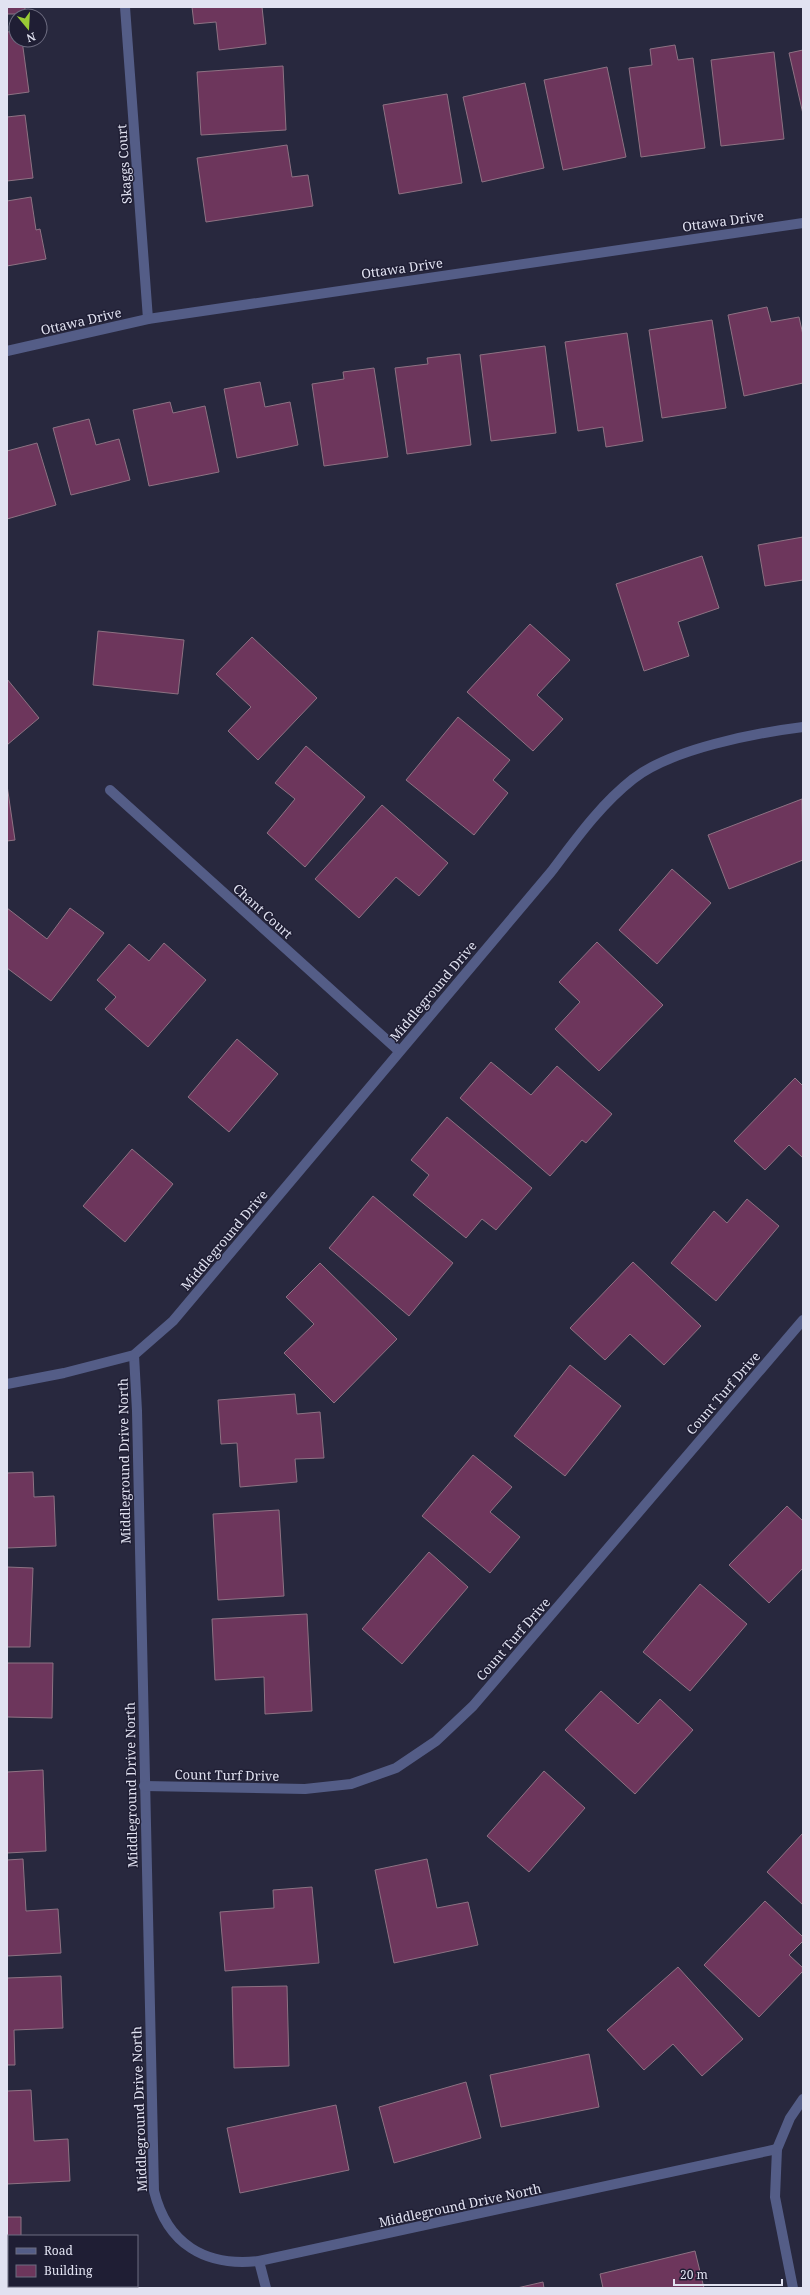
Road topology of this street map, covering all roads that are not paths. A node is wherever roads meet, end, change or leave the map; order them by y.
1 (125, 7) edge
2 (803, 223) edge
3 (148, 319) junction
4 (7, 351) edge
5 (803, 727) edge
6 (110, 790) dead end
7 (399, 1051) junction
8 (803, 1320) edge
9 (134, 1355) junction
10 (7, 1384) edge
11 (144, 1786) junction
12 (803, 2099) edge
13 (777, 2149) junction
14 (259, 2261) junction
15 (266, 2288) edge
16 (793, 2288) edge

1 - 3 street, Skaggs Court
2 - 3 street, Ottawa Drive
3 - 4 street, Ottawa Drive
5 - 7 street, Middleground Drive
6 - 7 street, Chant Court
7 - 9 street, Middleground Drive
8 - 11 street, Count Turf Drive
9 - 10 street
9 - 11 street, Middleground Drive North
11 - 14 street, Middleground Drive North
12 - 13 street
13 - 14 street, Middleground Drive North
13 - 16 street
14 - 15 street

